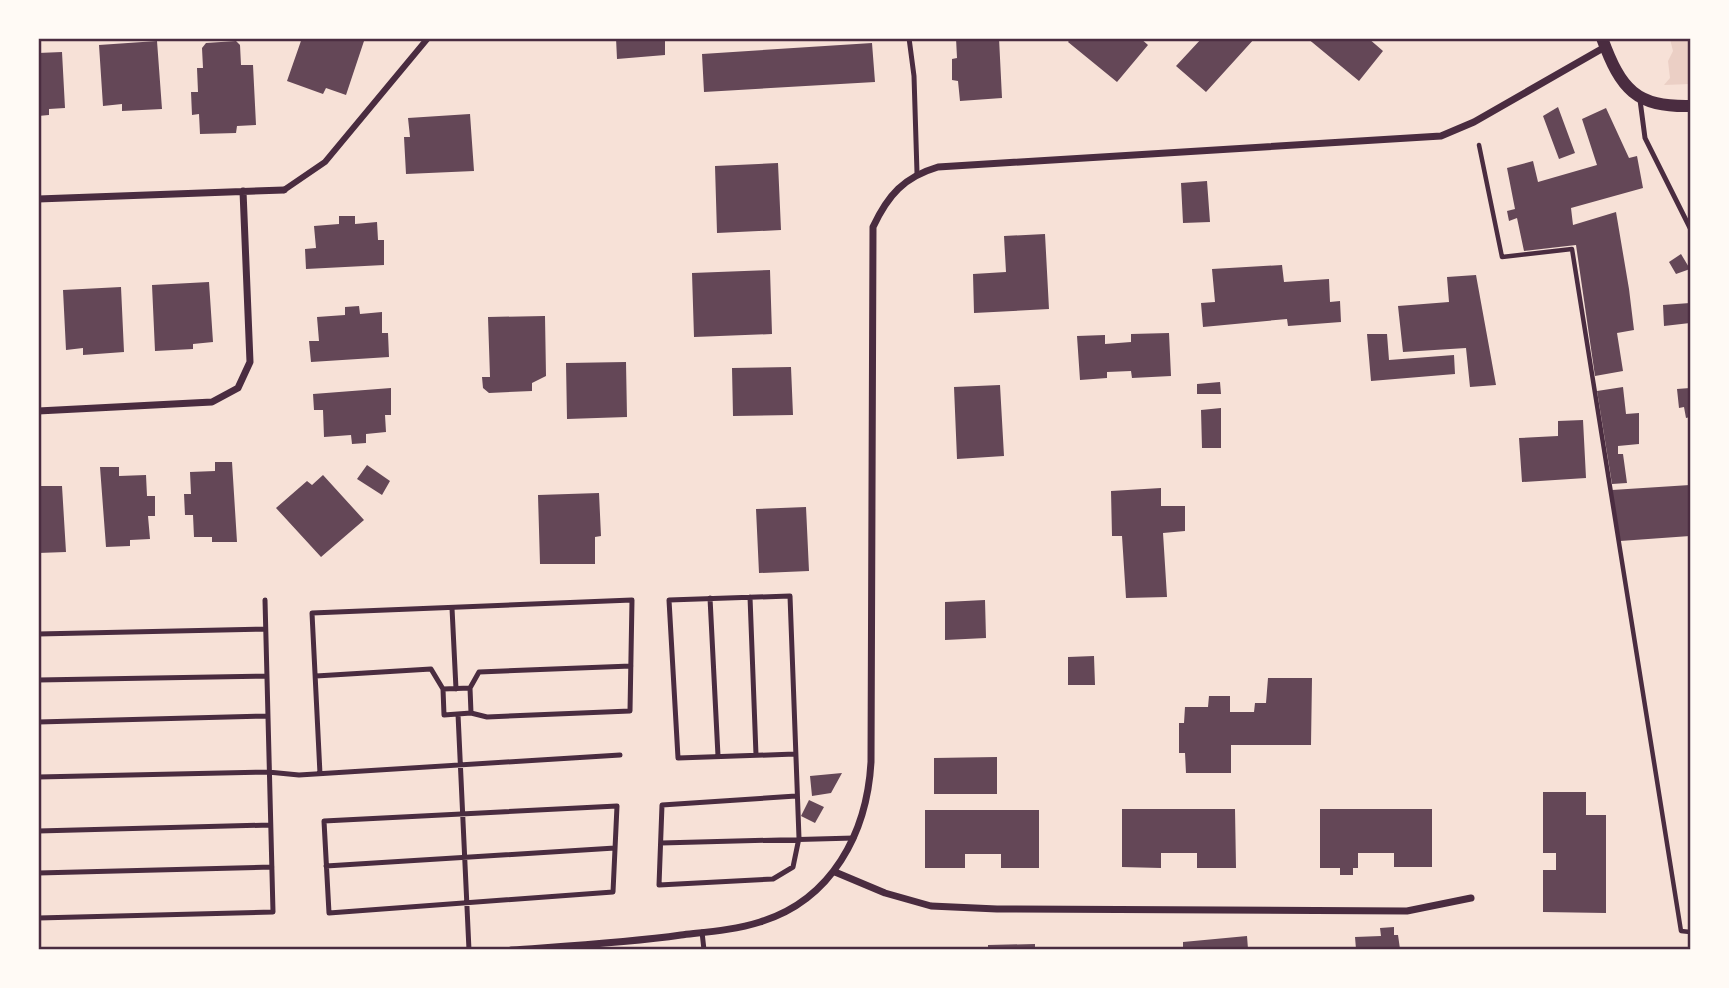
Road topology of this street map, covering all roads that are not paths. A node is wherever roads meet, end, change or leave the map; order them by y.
1 (428, 38) edge
2 (909, 38) edge
3 (1603, 43) edge
4 (1640, 100) junction
5 (1690, 106) edge
6 (917, 173) junction
7 (284, 190) joint
8 (243, 191) junction
9 (38, 199) edge
10 (1690, 228) edge
11 (38, 411) edge
12 (750, 597) junction
13 (710, 598) junction
14 (265, 600) dead end
15 (452, 608) junction
16 (265, 629) junction
17 (38, 634) edge
18 (631, 666) junction
19 (266, 676) junction
20 (316, 676) junction
21 (38, 680) edge
22 (470, 688) junction
23 (443, 689) junction
24 (456, 689) junction
25 (471, 713) junction
26 (458, 714) junction
27 (267, 716) junction
28 (38, 722) edge
29 (794, 754) junction
30 (620, 755) dead end
31 (756, 755) junction
32 (718, 757) junction
33 (460, 765) junction
34 (268, 772) junction
35 (320, 774) junction
36 (38, 777) edge
37 (796, 796) junction
38 (463, 814) junction
39 (270, 825) junction
40 (38, 831) edge
41 (799, 838) junction
42 (855, 838) junction
43 (661, 843) junction
44 (615, 848) junction
45 (465, 857) junction
46 (326, 866) junction
47 (272, 867) junction
48 (835, 872) junction
49 (38, 873) edge
50 (1471, 898) dead end
51 (467, 905) junction
52 (38, 918) edge
53 (702, 932) junction
54 (469, 950) edge
55 (510, 950) edge
56 (704, 950) edge

1 - 7 street
2 - 6 lane
3 - 4 street
3 - 6 street
4 - 5 street
4 - 10 lane
6 - 42 street
7 - 8 street
8 - 9 street
8 - 11 street
12 - 13 lane
12 - 29 lane
12 - 31 lane
13 - 32 lane
13 - 32 lane
14 - 16 lane
15 - 18 lane
15 - 20 lane
15 - 24 lane
16 - 17 lane
16 - 19 lane
18 - 22 lane
18 - 25 lane
19 - 21 lane
19 - 27 lane
20 - 23 lane
20 - 35 lane
22 - 24 lane
22 - 25 lane
23 - 24 lane
23 - 26 lane
25 - 26 lane
26 - 33 lane
27 - 28 lane
27 - 34 lane
29 - 31 lane
29 - 37 lane
30 - 33 lane
31 - 32 lane
33 - 35 lane
33 - 38 lane
34 - 35 lane
34 - 36 lane
34 - 39 lane
37 - 41 lane
37 - 43 lane
38 - 44 lane
38 - 45 lane
38 - 46 lane
39 - 40 lane
39 - 47 lane
41 - 42 lane
41 - 43 lane
41 - 43 lane
42 - 48 street
44 - 45 lane
44 - 51 lane
45 - 46 lane
45 - 51 lane
46 - 51 lane
47 - 49 lane
47 - 52 lane
48 - 50 street
48 - 53 street
51 - 54 lane
53 - 55 street
53 - 56 lane

